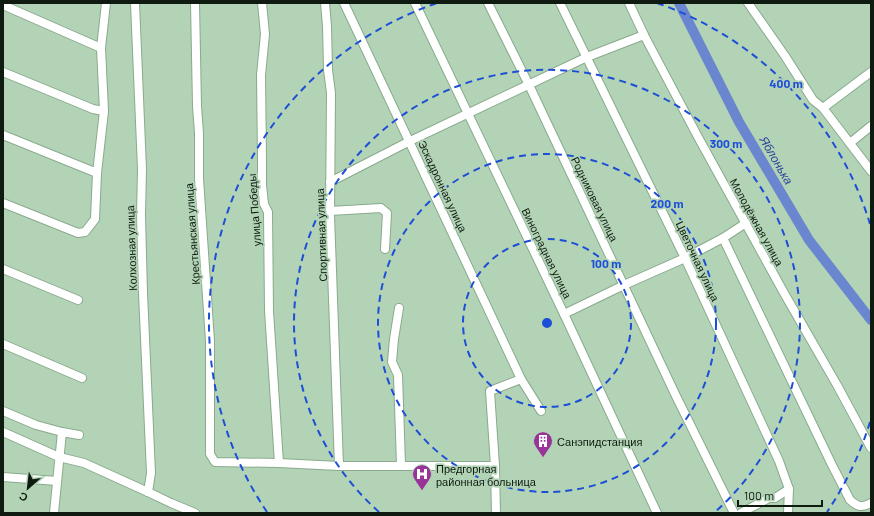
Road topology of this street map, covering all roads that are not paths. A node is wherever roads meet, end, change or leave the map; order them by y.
1 (106, 3) edge
2 (134, 3) edge
3 (195, 3) edge
4 (262, 3) edge
5 (325, 3) edge
6 (344, 3) edge
7 (415, 3) edge
8 (488, 3) edge
9 (560, 3) edge
10 (629, 3) edge
11 (748, 3) edge
12 (3, 5) edge
13 (644, 35) junction
14 (101, 48) junction
15 (587, 57) junction
16 (3, 72) edge
17 (871, 72) edge
18 (529, 85) junction
19 (823, 108) junction
20 (104, 111) junction
21 (468, 114) junction
22 (871, 126) edge
23 (3, 135) edge
24 (410, 141) junction
25 (850, 143) junction
26 (871, 171) edge
27 (97, 173) junction
28 (330, 182) junction
29 (3, 203) edge
30 (330, 211) junction
31 (746, 224) junction
32 (723, 238) junction
33 (385, 249) dead end
34 (685, 258) junction
35 (3, 269) edge
36 (624, 285) junction
37 (78, 300) dead end
38 (399, 308) dead end
39 (564, 314) junction
40 (3, 344) edge
41 (82, 378) dead end
42 (521, 379) junction
43 (3, 411) edge
44 (541, 411) dead end
45 (3, 432) edge
46 (62, 432) junction
47 (79, 435) dead end
48 (871, 448) edge
49 (60, 457) junction
50 (279, 463) junction
51 (339, 466) junction
52 (401, 466) junction
53 (495, 466) junction
54 (3, 477) edge
55 (57, 481) junction
56 (789, 489) junction
57 (148, 492) junction
58 (871, 503) edge
59 (54, 513) edge
60 (195, 513) edge
61 (496, 513) edge
62 (657, 513) edge
63 (734, 513) edge
64 (741, 513) edge
65 (788, 513) edge

1 - 14 street
2 - 57 street, Колхозная улица
3 - 50 street, Крестьянская улица
4 - 50 street, улица Победы
5 - 28 street, Спортивная улица
6 - 24 street, Эскадронная улица
7 - 21 street, Виноградная улица
8 - 18 street, Родниковая улица
9 - 15 street, Цветочная улица
10 - 13 street, Молодёжная улица
11 - 19 street
12 - 14 street
13 - 15 street
13 - 31 street, Молодёжная улица
14 - 20 street
15 - 18 street
15 - 34 street, Цветочная улица
16 - 20 street
17 - 19 street
18 - 21 street
18 - 36 street, Родниковая улица
19 - 25 street
20 - 27 street
21 - 24 street
21 - 39 street, Виноградная улица
22 - 25 street
23 - 27 street
24 - 28 street
24 - 42 street, Эскадронная улица
25 - 26 street
27 - 29 street
28 - 30 street, Спортивная улица
30 - 33 street
30 - 51 street, Спортивная улица
31 - 32 street
31 - 48 street, Молодёжная улица
32 - 34 street
32 - 58 street
34 - 36 street
34 - 56 street, Цветочная улица
35 - 37 street
36 - 39 street
36 - 63 street, Родниковая улица
38 - 52 street
39 - 62 street, Виноградная улица
40 - 41 street
42 - 44 street, Эскадронная улица
42 - 53 street
43 - 46 street
45 - 49 street
46 - 47 street
46 - 49 street
49 - 55 street
49 - 57 street
50 - 51 street
51 - 52 street
52 - 53 street
53 - 61 street
54 - 55 street
55 - 59 street
56 - 64 street
56 - 65 street, Цветочная улица
57 - 60 street

